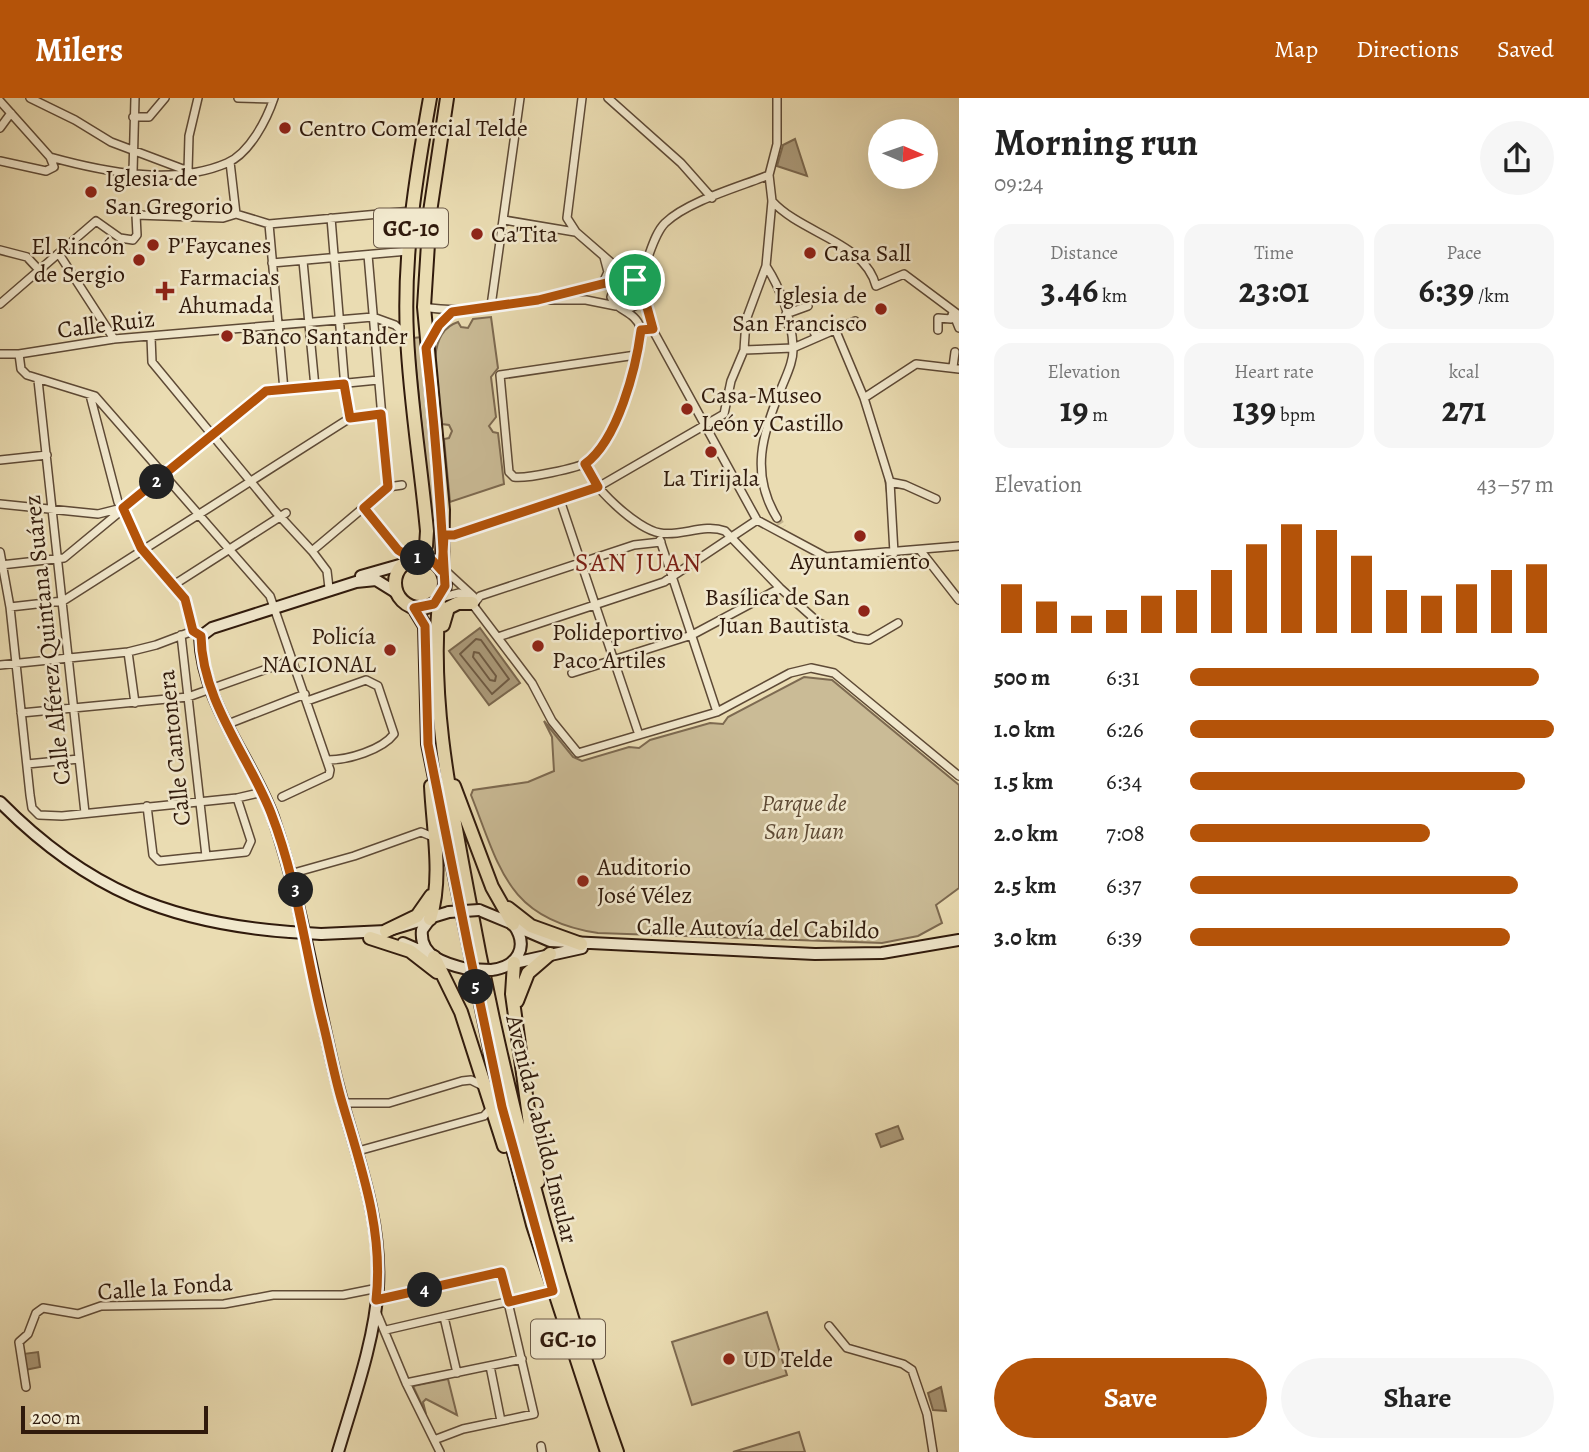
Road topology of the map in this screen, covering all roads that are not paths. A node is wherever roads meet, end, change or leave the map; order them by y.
1 (30, 98) edge
2 (135, 98) edge
3 (165, 98) edge
4 (198, 98) edge
5 (238, 98) edge
6 (261, 98) edge
7 (274, 98) edge
8 (430, 98) edge
9 (447, 98) edge
10 (520, 98) edge
11 (582, 98) edge
12 (608, 98) edge
13 (777, 98) edge
14 (0, 102) edge
15 (11, 113) junction
16 (132, 117) junction
17 (0, 128) edge
18 (132, 147) junction
19 (50, 157) junction
20 (0, 161) edge
21 (230, 162) junction
22 (188, 171) junction
23 (133, 172) junction
24 (769, 175) junction
25 (712, 198) junction
26 (772, 201) junction
27 (412, 211) junction
28 (236, 214) junction
29 (331, 218) junction
30 (567, 218) junction
31 (504, 220) junction
32 (269, 224) junction
33 (553, 226) junction
34 (576, 232) junction
35 (0, 250) edge
36 (408, 251) junction
37 (59, 254) junction
38 (368, 256) junction
39 (604, 256) junction
40 (334, 258) junction
41 (303, 261) junction
42 (272, 263) junction
43 (615, 266) junction
44 (766, 266) junction
45 (39, 270) junction
46 (632, 279) junction
47 (616, 282) junction
48 (601, 285) junction
49 (643, 294) junction
50 (538, 300) junction
51 (0, 304) edge
52 (491, 306) junction
53 (616, 306) junction
54 (808, 306) dead end
55 (424, 307) junction
56 (626, 310) junction
57 (452, 312) junction
58 (786, 314) junction
59 (956, 314) edge
60 (373, 317) junction
61 (338, 320) junction
62 (855, 321) dead end
63 (308, 323) junction
64 (788, 325) junction
65 (278, 326) junction
66 (959, 328) edge
67 (653, 329) junction
68 (835, 329) junction
69 (641, 330) junction
70 (937, 330) dead end
71 (407, 336) junction
72 (151, 337) junction
73 (816, 337) junction
74 (114, 339) junction
75 (426, 348) junction
76 (793, 348) junction
77 (744, 349) junction
78 (955, 352) dead end
79 (0, 354) edge
80 (19, 354) junction
81 (636, 355) junction
82 (956, 368) edge
83 (38, 380) junction
84 (378, 380) junction
85 (344, 384) junction
86 (315, 387) junction
87 (284, 390) junction
88 (864, 398) junction
89 (99, 405) junction
90 (381, 414) junction
91 (350, 418) junction
92 (703, 424) junction
93 (212, 435) junction
94 (47, 455) junction
95 (0, 460) edge
96 (585, 464) junction
97 (164, 476) junction
98 (250, 481) junction
99 (890, 482) junction
100 (402, 485) dead end
101 (388, 487) junction
102 (598, 487) junction
103 (936, 499) dead end
104 (560, 500) junction
105 (0, 504) edge
106 (54, 507) junction
107 (123, 508) junction
108 (364, 508) junction
109 (199, 512) junction
110 (284, 515) junction
111 (777, 518) tunnel mouth
112 (757, 520) junction
113 (658, 533) junction
114 (444, 535) junction
115 (731, 540) junction
116 (661, 542) junction
117 (959, 546) edge
118 (141, 548) junction
119 (228, 550) junction
120 (920, 550) junction
121 (313, 551) junction
122 (0, 552) edge
123 (895, 553) junction
124 (412, 560) junction
125 (59, 561) junction
126 (580, 563) junction
127 (1, 565) edge
128 (442, 572) junction
129 (672, 578) junction
130 (172, 586) junction
131 (332, 587) junction
132 (780, 588) junction
133 (397, 593) junction
134 (440, 599) junction
135 (63, 600) junction
136 (959, 600) edge
137 (475, 601) junction
138 (594, 605) junction
139 (10, 607) junction
140 (275, 607) junction
141 (414, 608) junction
142 (898, 623) dead end
143 (197, 634) junction
144 (181, 635) junction
145 (692, 635) junction
146 (498, 637) junction
147 (128, 652) junction
148 (69, 657) junction
149 (438, 657) junction
150 (292, 660) junction
151 (613, 660) junction
152 (17, 663) junction
153 (0, 665) edge
154 (572, 673) dead end
155 (210, 689) junction
156 (306, 697) junction
157 (188, 698) junction
158 (135, 703) junction
159 (73, 708) junction
160 (717, 712) junction
161 (21, 713) junction
162 (228, 724) junction
163 (639, 735) junction
164 (428, 744) junction
165 (441, 750) junction
166 (79, 759) junction
167 (328, 760) junction
168 (27, 764) junction
169 (959, 776) edge
170 (262, 792) junction
171 (282, 797) dead end
172 (237, 798) junction
173 (200, 801) junction
174 (0, 802) edge
175 (147, 806) junction
176 (85, 813) junction
177 (433, 837) junction
178 (205, 856) junction
179 (290, 874) junction
180 (436, 879) junction
181 (495, 895) junction
182 (430, 919) junction
183 (514, 925) junction
184 (386, 931) junction
185 (959, 933) edge
186 (345, 934) junction
187 (370, 938) junction
188 (959, 940) edge
189 (581, 944) junction
190 (597, 945) junction
191 (959, 945) edge
192 (920, 949) junction
193 (550, 954) junction
194 (433, 956) junction
195 (514, 963) junction
196 (451, 988) junction
197 (515, 1008) junction
198 (486, 1089) junction
199 (342, 1103) junction
200 (491, 1108) junction
201 (358, 1151) junction
202 (538, 1228) junction
203 (378, 1288) junction
204 (553, 1291) junction
205 (509, 1302) junction
206 (375, 1304) junction
207 (444, 1317) junction
208 (829, 1326) dead end
209 (386, 1330) junction
210 (522, 1359) junction
211 (491, 1366) junction
212 (457, 1373) junction
213 (406, 1383) junction
214 (26, 1387) dead end
215 (501, 1421) junction
216 (434, 1440) junction
217 (338, 1452) edge
218 (440, 1452) edge
219 (607, 1452) edge
220 (617, 1452) edge
221 (933, 1452) edge

1 - 18 street
2 - 16 street
3 - 16 street
4 - 22 street
5 - 6 street
6 - 7 street
7 - 21 street
8 - 27 main road, GC-10
9 - 55 main road, GC-10
10 - 31 street
11 - 30 street
12 - 25 street
13 - 24 street
14 - 15 street
15 - 17 street
15 - 19 street
16 - 18 street
18 - 22 street
18 - 23 street
19 - 20 street
19 - 23 street
21 - 22 street
21 - 28 street
22 - 23 street
24 - 25 street
24 - 26 street
25 - 46 street
26 - 44 street
26 - 59 street
27 - 29 street
27 - 36 main road, GC-10
28 - 32 street
28 - 37 street
29 - 32 street
29 - 40 street
30 - 33 street
30 - 34 street
31 - 33 street
31 - 52 street
32 - 42 street
33 - 34 street
34 - 39 street
35 - 45 street
36 - 38 street
36 - 71 main road, GC-10
37 - 45 street
37 - 74 street
38 - 40 street
38 - 60 street
39 - 43 street
39 - 48 street
40 - 41 street
40 - 61 street
41 - 42 street
41 - 63 street
42 - 65 street
43 - 46 street
43 - 47 street
44 - 58 street
44 - 77 street
45 - 51 street
46 - 47 street
46 - 49 street
47 - 48 street
47 - 53 street
48 - 50 street
49 - 56 street
49 - 67 street
50 - 52 street
50 - 53 street
52 - 57 street
53 - 56 street
54 - 58 street
55 - 57 street
55 - 75 main road, GC-10
56 - 69 street
57 - 75 street
58 - 64 street
59 - 66 street
59 - 70 street
60 - 61 street, Calle Ruiz
60 - 71 street
60 - 84 street
61 - 63 street, Calle Ruiz
61 - 85 street
62 - 68 street
63 - 65 street, Calle Ruiz
63 - 86 street
64 - 73 street
64 - 76 street
65 - 72 street, Calle Ruiz
65 - 87 street
67 - 69 street
67 - 92 street
68 - 73 street
68 - 88 street
69 - 81 street
71 - 124 main road, GC-10
72 - 74 street, Calle Ruiz
72 - 93 street
73 - 76 street
74 - 80 street, Calle Ruiz
75 - 114 main road, GC-10
76 - 77 street
76 - 111 street
77 - 92 street
78 - 82 street
79 - 80 street, Calle Ruiz
80 - 83 street
81 - 96 street
81 - 96 street
82 - 88 street
83 - 89 street
83 - 94 street, Calle Alférez Quintana Suárez
84 - 85 street
84 - 90 street
85 - 86 street
85 - 91 street
86 - 87 street
87 - 93 street
88 - 99 street
89 - 97 street
89 - 107 street
90 - 91 street
90 - 101 street
91 - 98 street
92 - 102 street
92 - 112 street
93 - 97 street
93 - 98 street
94 - 95 street
94 - 106 street, Calle Alférez Quintana Suárez
96 - 102 street
97 - 107 street
97 - 109 street
98 - 109 street
98 - 110 street
99 - 103 street
99 - 123 street
100 - 101 street
101 - 108 street
102 - 104 street
102 - 113 street
104 - 114 street
104 - 126 street
105 - 106 street
106 - 107 street
106 - 125 street, Calle Alférez Quintana Suárez
107 - 118 street
107 - 125 street
108 - 121 street
108 - 124 street
109 - 118 street
109 - 119 street
110 - 119 street
110 - 121 street
112 - 115 street
112 - 123 street
113 - 115 street
113 - 116 street
114 - 128 main road, GC-10
115 - 129 street
115 - 132 street
116 - 126 street
116 - 129 street
117 - 120 street
118 - 130 street
118 - 135 street
119 - 130 street
119 - 140 street
120 - 123 street
120 - 136 street
121 - 131 street
122 - 127 street
124 - 128 main road
124 - 131 main road
124 - 133 main road, GC-10
125 - 127 street
125 - 135 street, Calle Alférez Quintana Suárez
126 - 137 street
126 - 138 street
127 - 139 street
128 - 134 main road, GC-10
128 - 137 street
129 - 138 street
129 - 145 street
130 - 143 street
131 - 133 main road
131 - 140 main road
132 - 142 street
132 - 145 street
133 - 141 main road, GC-10
134 - 137 street
134 - 141 main road
134 - 149 main road, Avenida Cabildo Insular / GC-10
135 - 139 street
135 - 148 street, Calle Alférez Quintana Suárez
137 - 146 street
137 - 149 main road
138 - 146 street
138 - 151 street
139 - 152 street
140 - 143 main road
140 - 150 street
141 - 164 main road, Avenida Cabildo Insular / GC-10
143 - 144 street
143 - 155 main road
144 - 147 street
144 - 157 street, Calle Cantonera
145 - 151 street
145 - 160 street
146 - 163 street
147 - 148 street
147 - 158 street
148 - 152 street
148 - 159 street, Calle Alférez Quintana Suárez
149 - 165 main road, Avenida Cabildo Insular / GC-10
150 - 155 street
150 - 156 street
151 - 154 street
151 - 163 street
152 - 153 street
152 - 161 street
155 - 157 street
155 - 162 main road
156 - 162 street
156 - 167 street
156 - 167 street
157 - 158 street
157 - 173 street, Calle Cantonera
158 - 159 street
159 - 161 street
159 - 166 street, Calle Alférez Quintana Suárez
160 - 163 street
160 - 169 street
161 - 168 street
162 - 170 main road
164 - 177 main road
164 - 202 main road, Avenida Cabildo Insular / GC-10
165 - 181 main road
165 - 202 main road, Avenida Cabildo Insular / GC-10
166 - 168 street
166 - 176 street, Calle Alférez Quintana Suárez
167 - 171 street
168 - 176 street
170 - 172 street
170 - 179 main road
172 - 173 street
172 - 178 street
173 - 175 street
173 - 178 street, Calle Cantonera
174 - 186 main road, bridge
175 - 176 street
175 - 178 street
177 - 179 street
177 - 180 main road
179 - 199 main road
180 - 182 main road
180 - 184 main road
181 - 183 main road
181 - 189 main road
182 - 183 main road, bridge
182 - 184 main road
182 - 194 main road
183 - 189 main road, Calle Autovía del Cabildo
183 - 195 main road
184 - 186 main road
185 - 192 main road
186 - 187 main road
187 - 194 main road
187 - 196 main road
188 - 192 main road, Calle Autovía del Cabildo
189 - 190 main road, Calle Autovía del Cabildo
190 - 192 main road, Calle Autovía del Cabildo
190 - 193 main road, Calle Autovía del Cabildo
191 - 192 main road
193 - 195 main road, Calle Autovía del Cabildo
193 - 197 main road
194 - 195 main road, bridge
194 - 196 main road
195 - 197 main road
196 - 198 main road
197 - 202 main road
198 - 199 street
198 - 200 main road
199 - 201 main road
200 - 201 street
200 - 202 main road
201 - 203 main road
202 - 204 main road, Avenida Cabildo Insular / GC-10
202 - 220 main road, Avenida Cabildo Insular / GC-10
203 - 206 main road
203 - 214 street, Calle la Fonda
204 - 205 street
204 - 219 main road, Avenida Cabildo Insular / GC-10
205 - 206 street
205 - 207 street
205 - 210 street
206 - 209 street
206 - 217 main road
207 - 209 street
207 - 212 street
208 - 221 street
209 - 213 street
210 - 211 street
210 - 215 street
211 - 212 street
211 - 215 street
212 - 213 street
213 - 216 street
215 - 216 street
216 - 218 street

